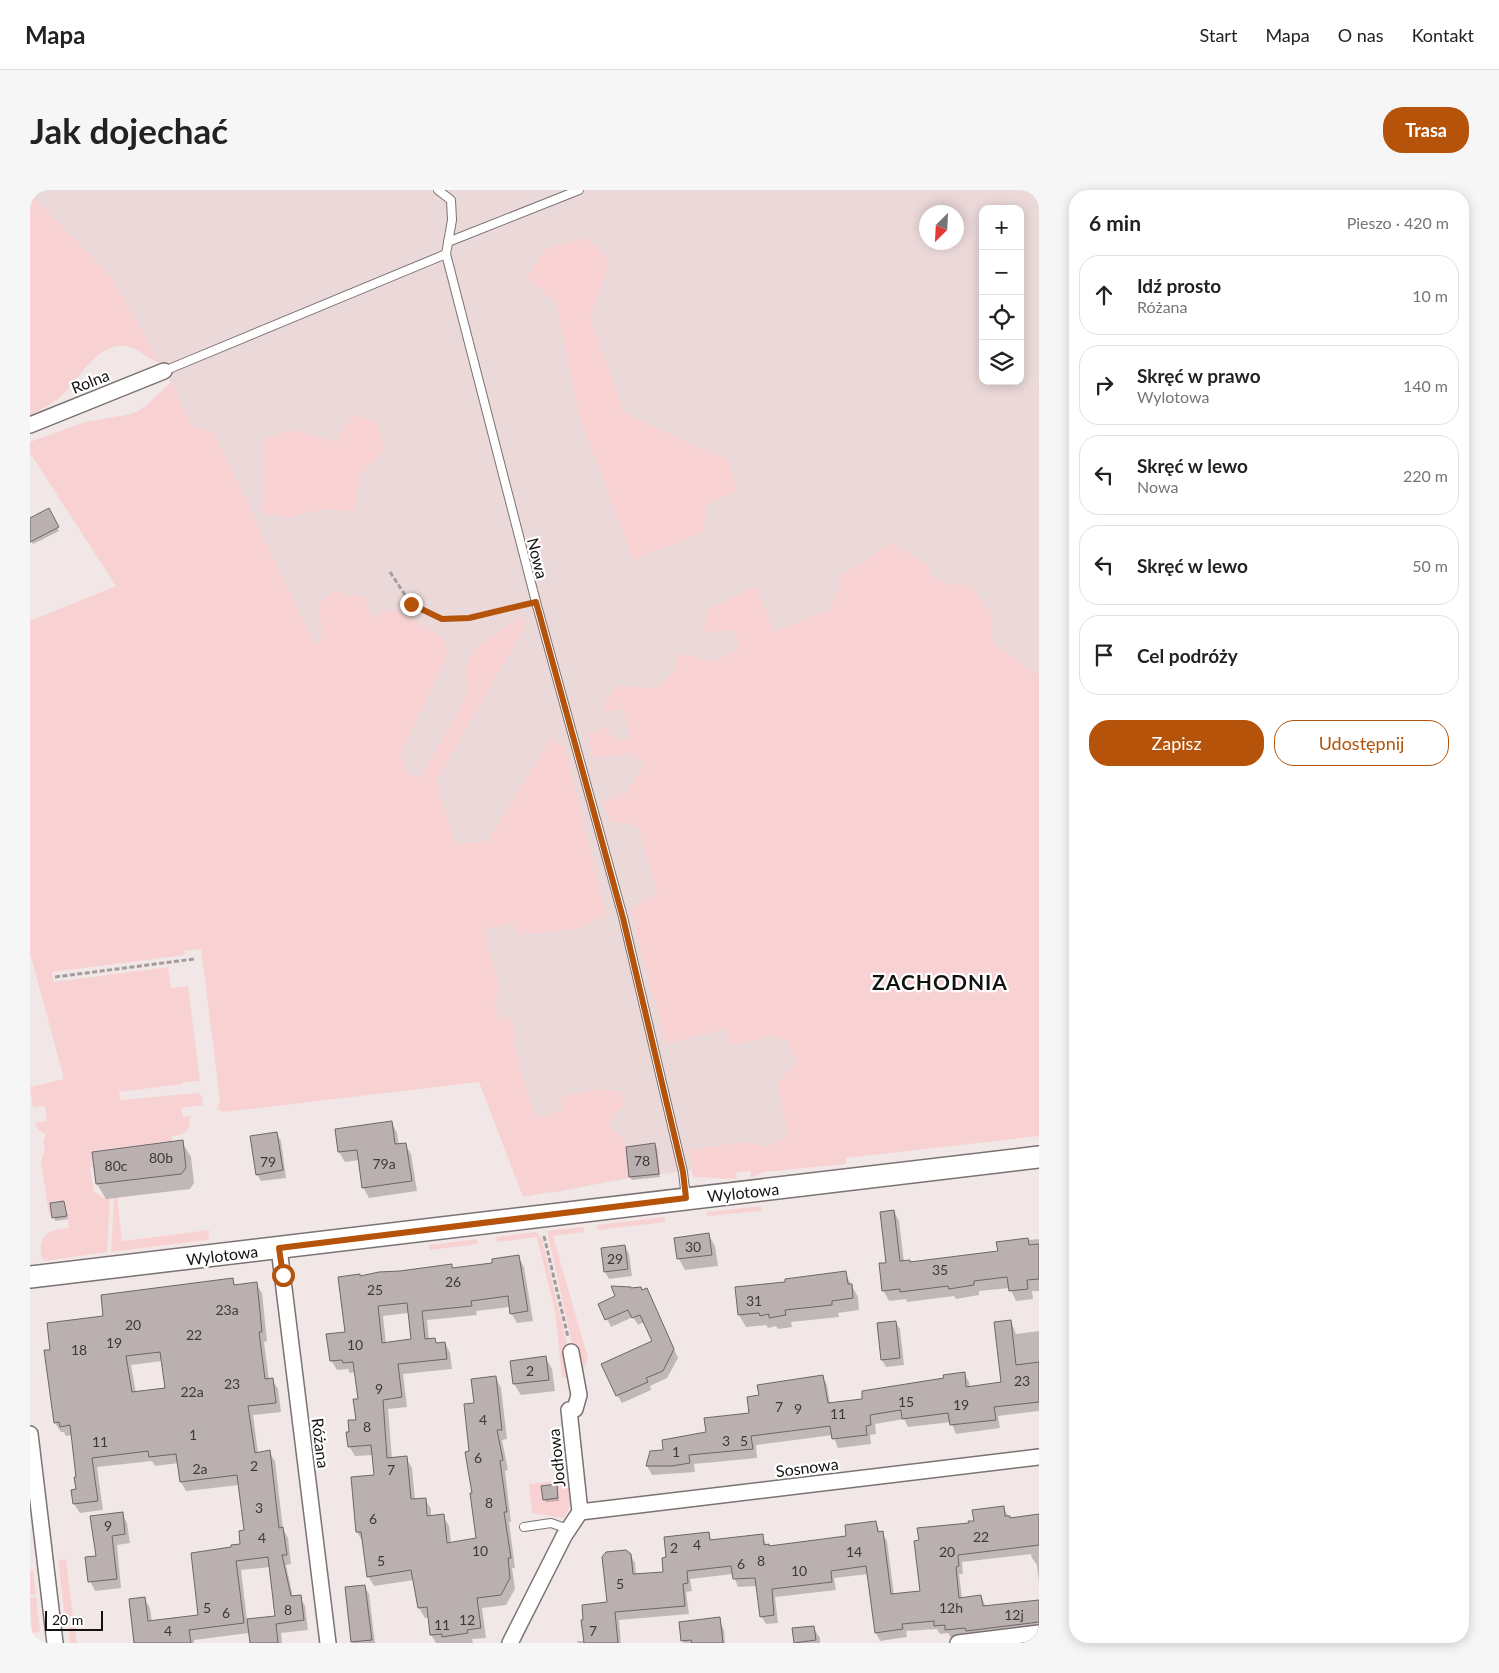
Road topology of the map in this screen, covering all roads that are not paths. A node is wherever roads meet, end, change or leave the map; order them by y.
1 (438, 190) edge
2 (452, 190) edge
3 (579, 190) edge
4 (451, 200) junction
5 (448, 242) junction
6 (446, 254) junction
7 (164, 371) joint
8 (30, 425) edge
9 (1039, 1157) edge
10 (686, 1198) junction
11 (279, 1248) junction
12 (30, 1277) edge
13 (571, 1352) road end
14 (30, 1434) edge
15 (1039, 1457) edge
16 (580, 1512) junction
17 (524, 1527) dead end
18 (568, 1529) junction
19 (1039, 1633) edge
20 (55, 1643) edge
21 (328, 1643) edge
22 (510, 1643) edge
23 (958, 1643) edge

1 - 4 lane
2 - 4 lane, Nowa
3 - 5 lane
4 - 5 lane, Nowa
5 - 6 lane, Nowa
6 - 7 lane
6 - 10 lane, Nowa
7 - 8 street, Rolna
9 - 10 street, Wylotowa
10 - 11 street, Wylotowa
11 - 12 street, Wylotowa
11 - 21 street, Różana
13 - 16 street, Jodłowa
14 - 20 street
15 - 16 street, Sosnowa
16 - 18 street
17 - 18 lane
18 - 22 street
19 - 23 street

